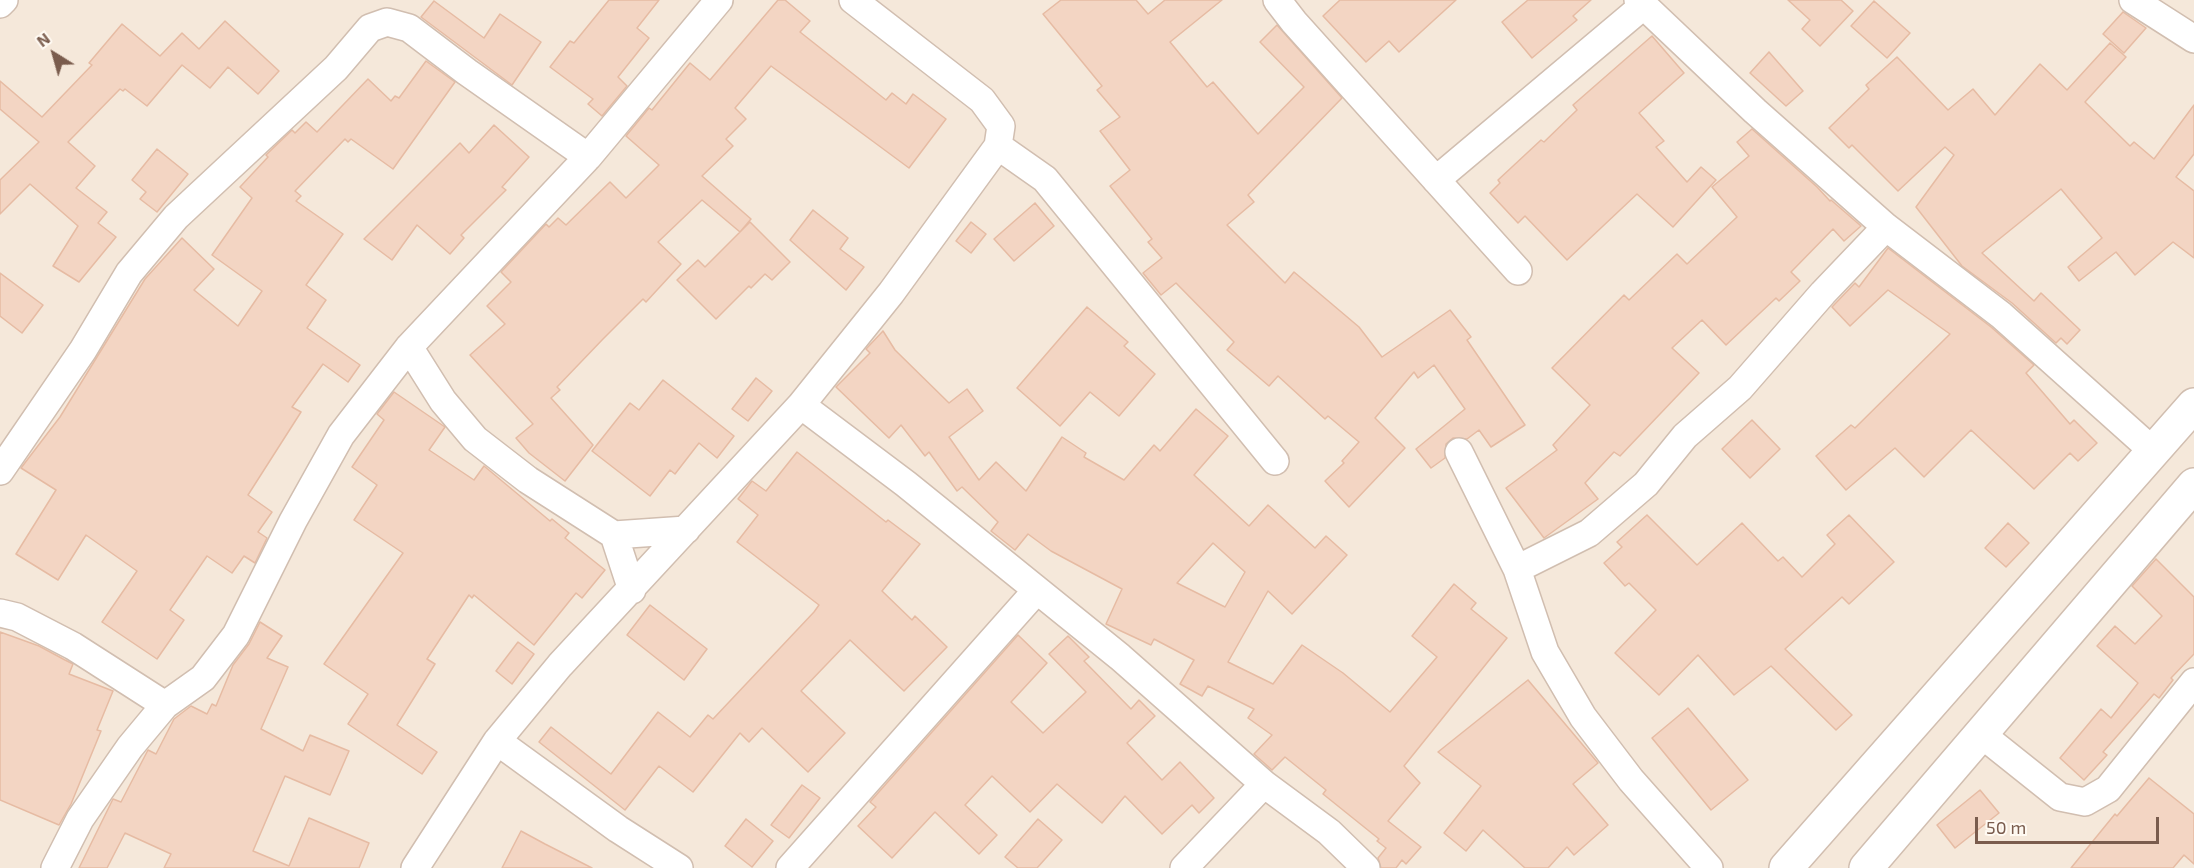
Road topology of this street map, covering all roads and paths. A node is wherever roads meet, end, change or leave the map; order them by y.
1 (4, 0) edge
2 (719, 0) edge
3 (853, 0) edge
4 (1277, 0) edge
5 (2133, 0) edge
6 (1641, 3) edge
7 (0, 4) edge
8 (2194, 39) edge
9 (998, 146) junction
10 (588, 157) junction
11 (1436, 180) junction
12 (1886, 227) junction
13 (1518, 271) dead end
14 (409, 347) junction
15 (801, 405) junction
16 (2194, 405) edge
17 (2153, 451) junction
18 (1459, 453) dead end
19 (1275, 461) dead end
20 (0, 471) edge
21 (2189, 502) edge
22 (686, 530) junction
23 (614, 535) junction
24 (1516, 569) junction
25 (632, 590) junction
26 (1037, 590) junction
27 (0, 613) edge
28 (2194, 682) edge
29 (165, 705) junction
30 (1982, 734) junction
31 (497, 741) junction
32 (1264, 784) junction
33 (55, 868) edge
34 (415, 868) edge
35 (679, 868) edge
36 (790, 868) edge
37 (1184, 868) edge
38 (1366, 868) edge
39 (1709, 868) edge
40 (1786, 868) edge
41 (1866, 868) edge

1 - 7 street
2 - 10 street
3 - 9 street
4 - 11 street
5 - 8 street
6 - 11 street
6 - 12 street
9 - 15 street
9 - 19 street
10 - 14 street
10 - 20 street
11 - 13 street
12 - 17 street
12 - 24 street
14 - 23 street
14 - 29 street
15 - 22 street
15 - 26 street
16 - 17 street
17 - 40 street
18 - 24 street
21 - 30 street
22 - 23 street
22 - 25 street
23 - 25 street
24 - 39 street
25 - 31 street
26 - 32 street
26 - 36 street
27 - 29 street
28 - 30 street
29 - 33 street
30 - 41 street
31 - 34 street
31 - 35 street
32 - 37 street
32 - 38 street

